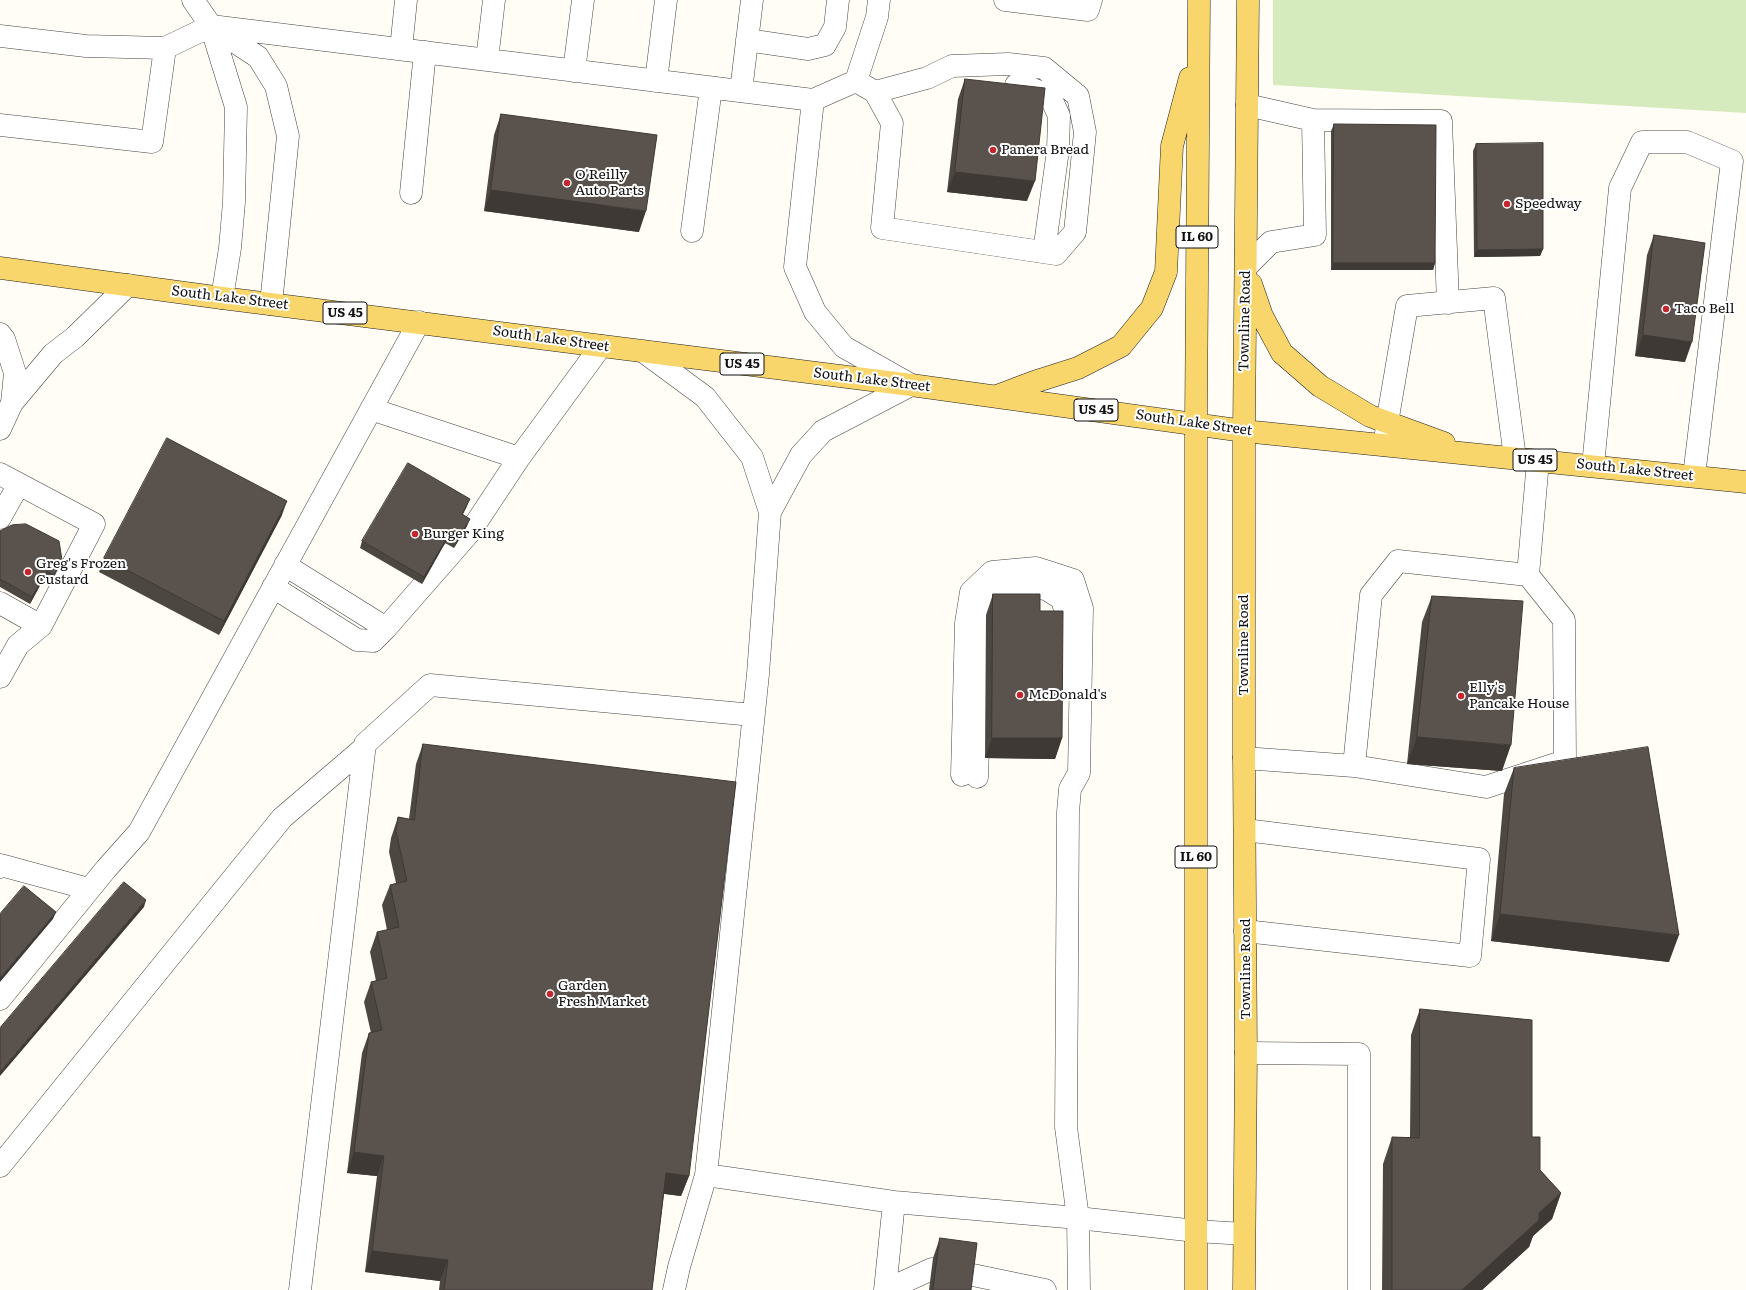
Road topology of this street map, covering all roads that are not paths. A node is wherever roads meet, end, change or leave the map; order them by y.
1 (193, 0) edge
2 (403, 0) edge
3 (406, 0) edge
4 (494, 0) edge
5 (583, 0) edge
6 (666, 0) edge
7 (752, 0) edge
8 (838, 0) edge
9 (878, 0) edge
10 (1005, 0) edge
11 (1199, 0) edge
12 (1248, 0) edge
13 (1089, 5) edge
14 (211, 26) junction
15 (0, 36) edge
16 (747, 40) junction
17 (165, 48) junction
18 (401, 49) junction
19 (1198, 50) junction
20 (425, 52) junction
21 (487, 60) junction
22 (574, 71) junction
23 (937, 73) junction
24 (656, 81) junction
25 (856, 81) junction
26 (711, 88) junction
27 (741, 91) junction
28 (874, 92) junction
29 (813, 100) junction
30 (1247, 105) junction
31 (1313, 120) junction
32 (0, 125) edge
33 (411, 193) dead end
34 (692, 231) dead end
35 (1044, 252) junction
36 (1246, 267) junction
37 (0, 268) edge
38 (128, 285) junction
39 (222, 298) junction
40 (1448, 303) junction
41 (271, 304) junction
42 (419, 322) junction
43 (0, 334) edge
44 (601, 346) junction
45 (644, 352) junction
46 (911, 385) junction
47 (996, 396) junction
48 (12, 403) junction
49 (371, 409) junction
50 (1196, 423) junction
51 (1387, 423) junction
52 (0, 429) edge
53 (1244, 431) junction
54 (1385, 445) junction
55 (1477, 454) junction
56 (519, 458) junction
57 (1515, 458) junction
58 (1538, 461) junction
59 (1593, 466) junction
60 (1694, 476) junction
61 (9, 479) edge
62 (1746, 482) edge
63 (770, 512) junction
64 (0, 518) edge
65 (285, 565) junction
66 (1528, 575) junction
67 (273, 587) junction
68 (0, 603) edge
69 (40, 626) junction
70 (386, 628) junction
71 (0, 677) edge
72 (753, 715) junction
73 (365, 747) junction
74 (1244, 758) junction
75 (1354, 766) junction
76 (969, 776) dead end
77 (1245, 830) junction
78 (0, 867) edge
79 (89, 889) junction
80 (1245, 930) junction
81 (0, 999) edge
82 (1246, 1053) junction
83 (0, 1166) edge
84 (706, 1176) junction
85 (894, 1202) junction
86 (1078, 1218) junction
87 (1196, 1231) junction
88 (1244, 1234) junction
89 (931, 1277) dead end
90 (972, 1284) edge
91 (300, 1290) edge
92 (674, 1290) edge
93 (886, 1290) edge
94 (1045, 1290) edge
95 (1079, 1290) edge
96 (1196, 1290) edge
97 (1244, 1290) edge
98 (1359, 1290) edge

1 - 14 lane
2 - 3 lane
3 - 18 lane
4 - 21 lane
5 - 22 lane
6 - 24 lane
7 - 16 lane
8 - 16 lane
9 - 25 lane
10 - 13 lane
11 - 19 main road, IL 60
12 - 30 main road, Townline Road
14 - 17 lane
14 - 18 lane
14 - 39 lane
14 - 41 lane
15 - 17 lane
16 - 27 lane
17 - 32 lane
18 - 20 lane
19 - 47 main road
19 - 50 main road, IL 60
20 - 21 lane
20 - 33 lane
21 - 22 lane
22 - 24 lane
23 - 28 lane
23 - 35 lane
23 - 35 lane
24 - 26 lane
25 - 28 lane
25 - 29 lane
26 - 27 lane
26 - 34 lane
27 - 29 lane
28 - 35 lane
29 - 46 lane
30 - 31 lane
30 - 36 main road, Townline Road
31 - 36 lane
31 - 40 lane
36 - 51 main road
36 - 53 main road, Townline Road
37 - 38 main road, South Lake Street / US 45
38 - 39 main road, South Lake Street / US 45
38 - 48 lane
39 - 41 main road, South Lake Street / US 45
40 - 51 lane
40 - 57 lane
41 - 42 main road, South Lake Street / US 45
42 - 44 main road, South Lake Street / US 45
42 - 49 lane
43 - 48 lane
44 - 45 main road, South Lake Street / US 45
44 - 56 lane
45 - 46 main road, South Lake Street / US 45
45 - 63 lane
46 - 47 main road, South Lake Street / US 45
46 - 63 lane
47 - 50 main road, South Lake Street / US 45
48 - 52 lane
49 - 56 lane
49 - 65 lane
50 - 53 main road, South Lake Street / US 45
50 - 87 main road, IL 60
51 - 54 lane
51 - 55 main road
53 - 54 main road, South Lake Street / US 45
53 - 74 main road, Townline Road
54 - 55 main road, South Lake Street / US 45
55 - 57 main road, South Lake Street / US 45
56 - 70 lane
57 - 58 main road, South Lake Street / US 45
58 - 59 main road, South Lake Street / US 45
58 - 66 lane
59 - 60 main road, South Lake Street / US 45
59 - 60 lane
60 - 62 main road, South Lake Street / US 45
61 - 64 lane
61 - 69 lane
63 - 72 lane
65 - 67 lane
65 - 70 lane
66 - 75 lane
66 - 75 lane
67 - 70 lane
67 - 79 lane
68 - 69 lane
69 - 71 lane
72 - 73 lane
72 - 84 lane
73 - 83 lane
73 - 91 lane
74 - 75 lane
74 - 77 main road, Townline Road
76 - 86 lane
77 - 80 main road, Townline Road
77 - 80 lane
78 - 79 lane
79 - 81 lane
80 - 82 main road, Townline Road
82 - 88 main road, Townline Road
82 - 98 lane
84 - 85 lane
84 - 92 lane
85 - 86 lane
85 - 93 lane
86 - 87 lane
86 - 95 lane
87 - 88 lane
87 - 96 main road, IL 60
88 - 97 main road, Townline Road
89 - 93 lane
90 - 94 lane

